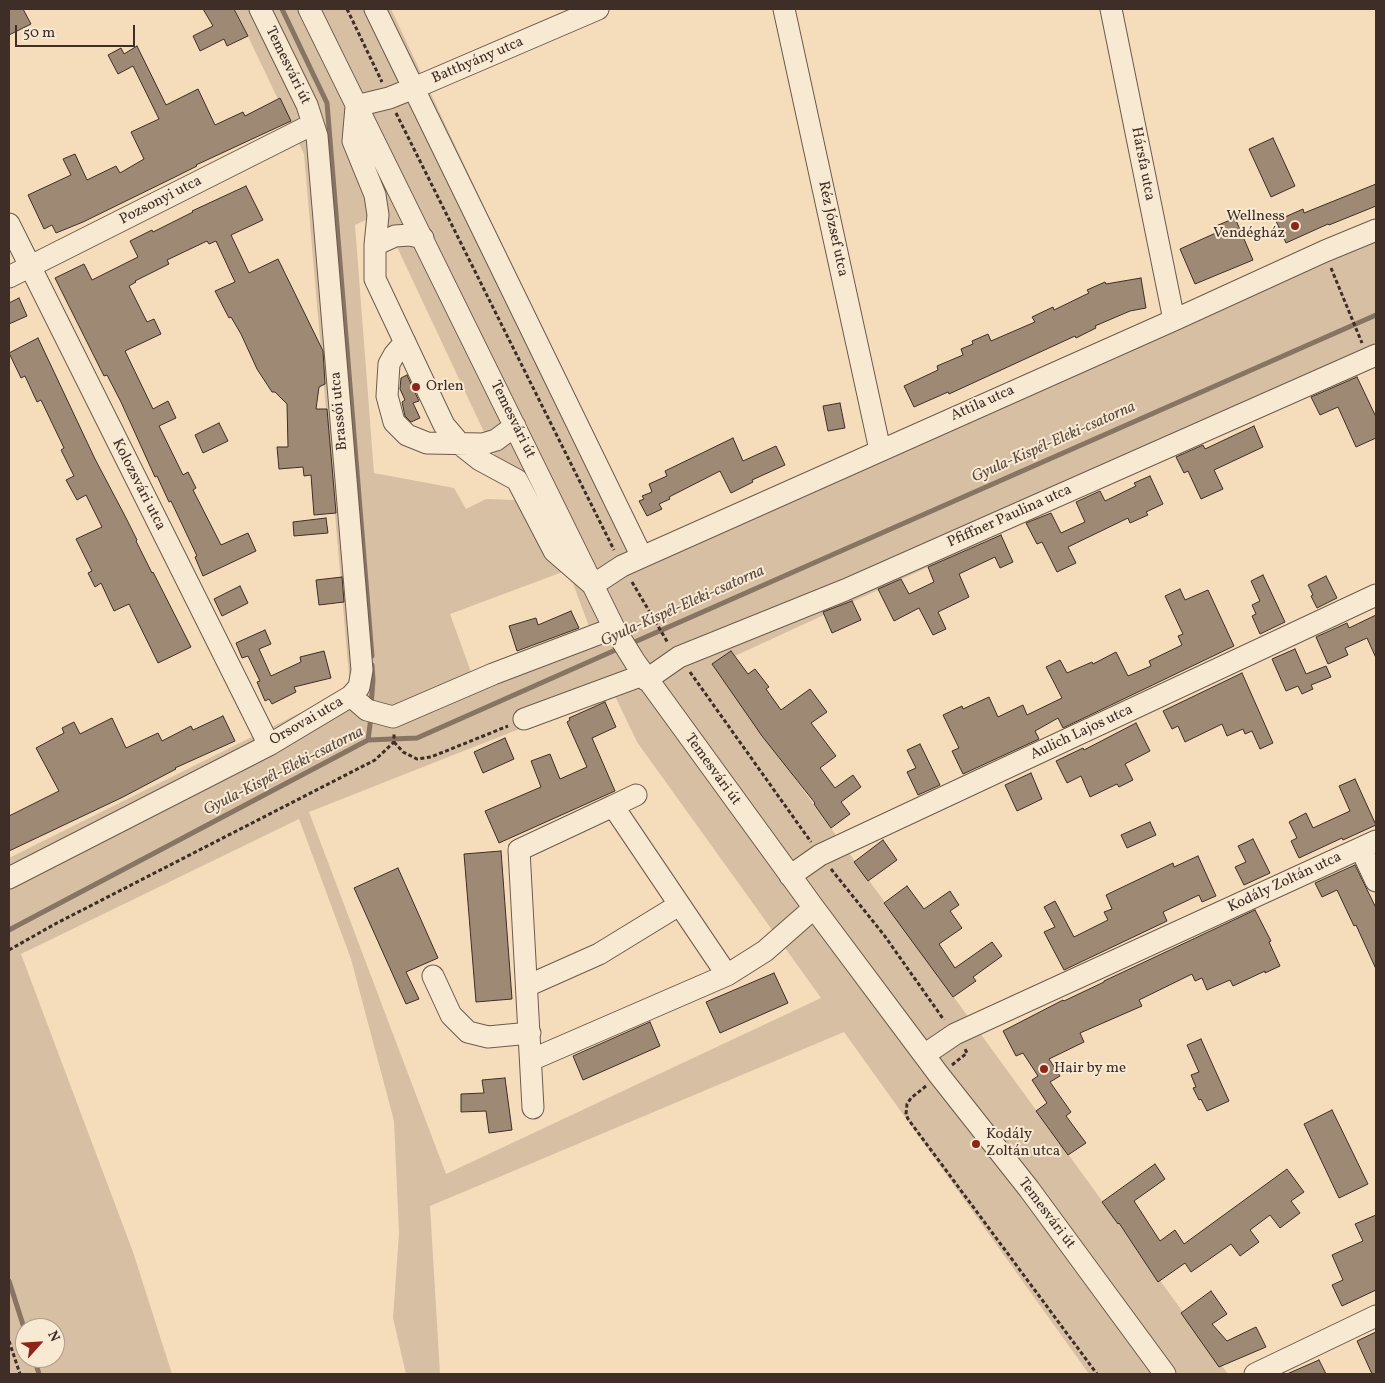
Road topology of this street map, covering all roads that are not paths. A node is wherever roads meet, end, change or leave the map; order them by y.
1 (260, 9) edge
2 (309, 9) edge
3 (375, 9) edge
4 (598, 9) edge
5 (784, 9) edge
6 (1110, 9) edge
7 (414, 88) junction
8 (356, 106) junction
9 (313, 124) junction
10 (9, 224) edge
11 (1376, 230) edge
12 (423, 238) junction
13 (375, 245) junction
14 (30, 267) junction
15 (9, 277) edge
16 (1174, 320) junction
17 (405, 342) junction
18 (1369, 349) edge
19 (515, 426) junction
20 (461, 445) junction
21 (880, 450) junction
22 (642, 557) junction
23 (593, 585) junction
24 (1376, 595) edge
25 (616, 631) junction
26 (641, 672) junction
27 (366, 706) junction
28 (524, 719) road end
29 (269, 745) junction
30 (636, 795) dead end
31 (612, 806) junction
32 (1368, 845) edge
33 (790, 876) junction
34 (9, 878) edge
35 (1376, 881) edge
36 (679, 905) junction
37 (814, 908) junction
38 (726, 975) junction
39 (433, 976) dead end
40 (527, 986) junction
41 (530, 1033) junction
42 (924, 1055) junction
43 (531, 1060) junction
44 (533, 1108) dead end
45 (1376, 1316) edge
46 (1165, 1374) edge
47 (1255, 1374) edge

1 - 9 street, Temesvári út
2 - 8 street, Temesvári út
3 - 7 street
4 - 7 street, Batthyány utca
5 - 21 street, Réz József utca
6 - 16 street, Hársfa utca
7 - 8 street, Batthyány utca
7 - 22 street
8 - 12 street, Temesvári út
8 - 13 street
9 - 14 street, Pozsonyi utca
9 - 27 street, Brassói utca
10 - 14 street, Kolozsvári utca
11 - 16 street, Attila utca
12 - 13 street
12 - 19 street, Temesvári út
13 - 17 street
14 - 15 street, Pozsonyi utca
14 - 29 street, Kolozsvári utca
16 - 21 street, Attila utca
17 - 20 street
17 - 20 street
18 - 26 street, Pfiffner Paulina utca
19 - 20 street
19 - 23 street, Temesvári út
20 - 23 street
21 - 22 street, Attila utca
22 - 23 street, Attila utca
23 - 25 street, Temesvári út
24 - 33 street, Aulich Lajos utca
25 - 26 street, Temesvári út
25 - 27 street
26 - 28 street, Pfiffner Paulina utca
26 - 33 street, Temesvári út
27 - 29 street, Orsovai utca
29 - 34 street, Orsovai utca
30 - 31 street
31 - 36 street
31 - 40 street
32 - 35 street
32 - 42 street, Kodály Zoltán utca
33 - 37 street, Temesvári út
36 - 38 street
36 - 40 street
37 - 38 street
37 - 42 street, Temesvári út
38 - 43 street
39 - 41 street
40 - 41 street
41 - 43 street
42 - 46 street, Temesvári út
43 - 44 street
45 - 47 street

